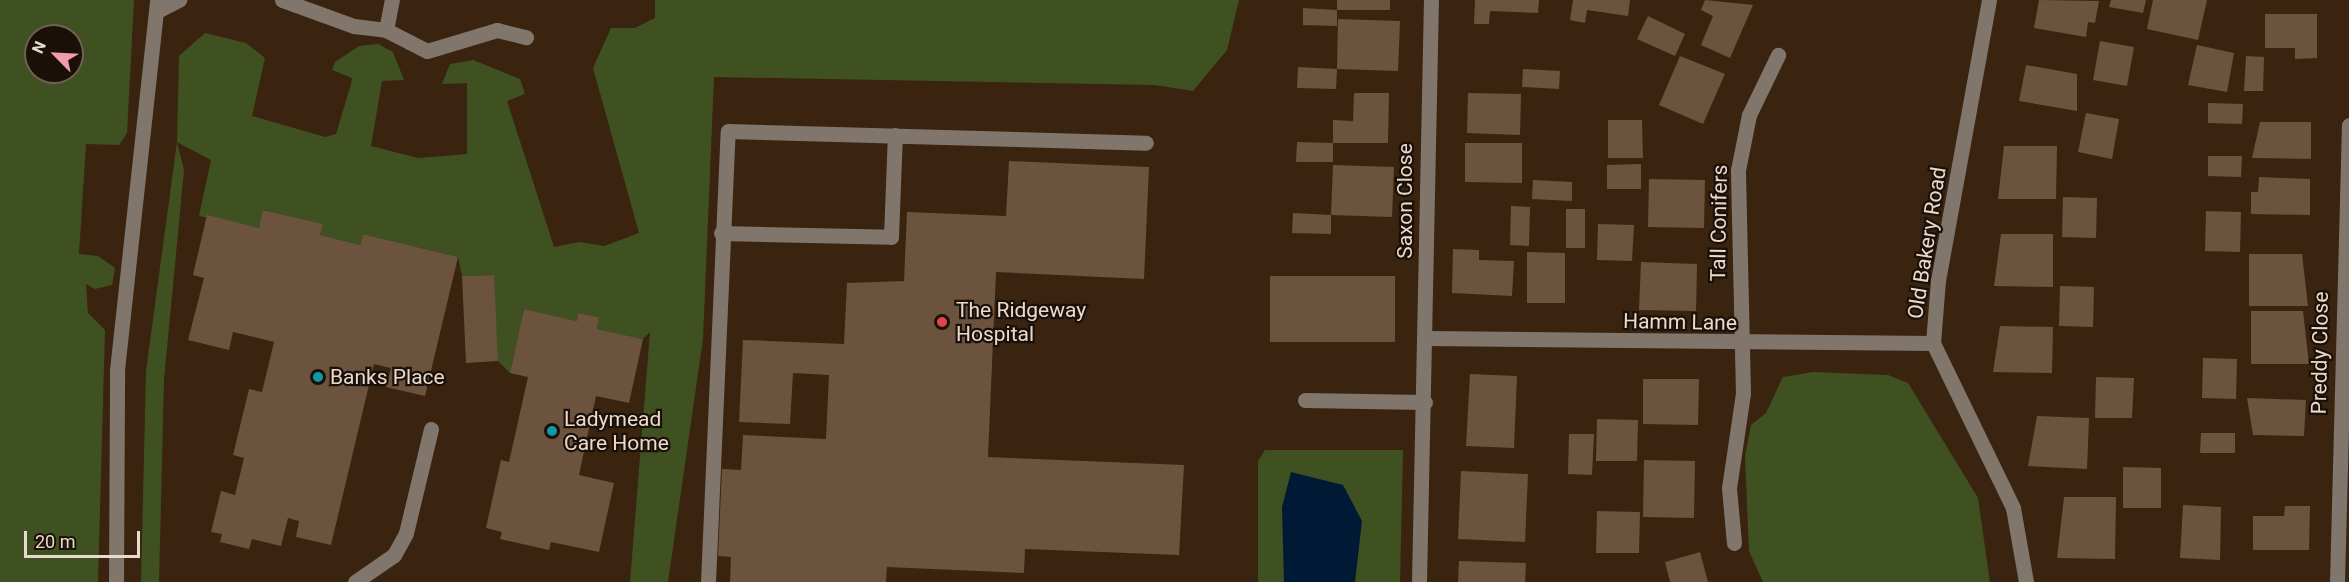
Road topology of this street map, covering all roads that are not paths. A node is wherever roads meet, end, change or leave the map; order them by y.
1 (179, 0) edge
2 (282, 0) edge
3 (392, 0) edge
4 (1431, 0) edge
5 (1989, 0) edge
6 (157, 5) edge
7 (386, 30) junction
8 (526, 37) dead end
9 (1778, 55) dead end
10 (2349, 125) edge
11 (895, 135) junction
12 (1146, 143) dead end
13 (722, 233) junction
14 (1427, 338) junction
15 (1933, 343) junction
16 (1741, 344) junction
17 (1305, 400) dead end
18 (1425, 402) junction
19 (431, 429) dead end
20 (1734, 543) dead end
21 (116, 582) edge
22 (355, 582) edge
23 (708, 582) edge
24 (1419, 582) edge
25 (2026, 582) edge
26 (2337, 582) edge

1 - 6 street
2 - 7 street
3 - 7 street
4 - 14 street, Saxon Close
5 - 15 street, Old Bakery Road
6 - 21 street
7 - 8 street
9 - 16 street, Tall Conifers
10 - 26 street, Preddy Close
11 - 12 street
11 - 13 street
11 - 13 street
13 - 23 street
14 - 16 street, Hamm Lane
14 - 18 street, Saxon Close
15 - 16 street, Hamm Lane
15 - 25 street, Old Bakery Road
16 - 20 street, Tall Conifers
17 - 18 street
18 - 24 street, Saxon Close
19 - 22 street

